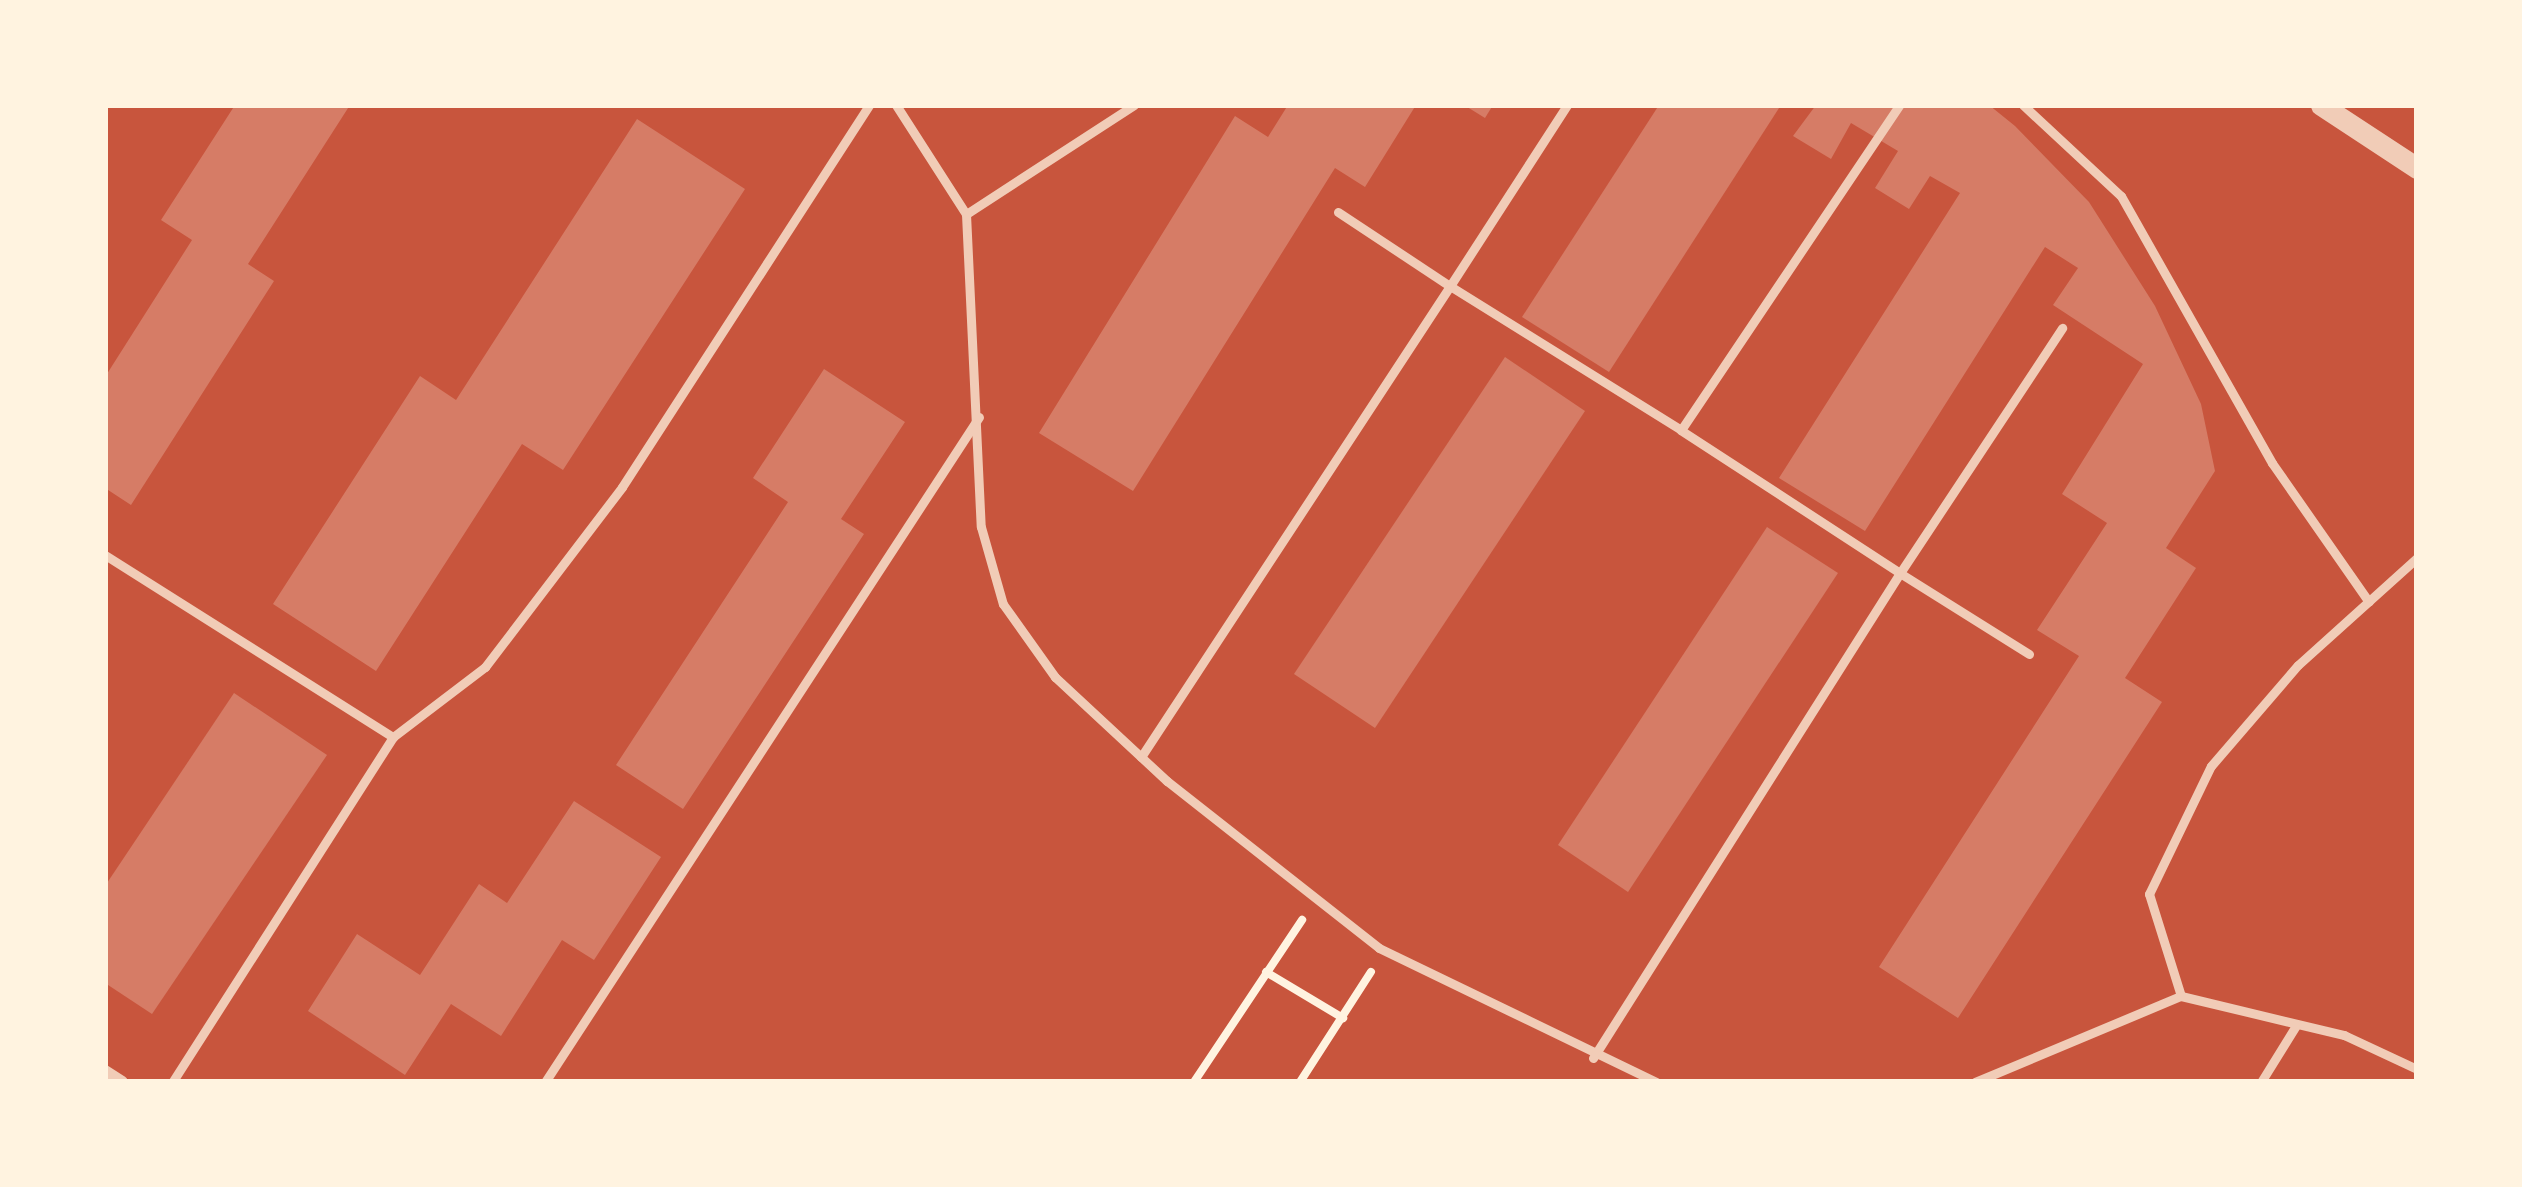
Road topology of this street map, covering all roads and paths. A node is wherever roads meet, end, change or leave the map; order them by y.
1 (869, 105) edge
2 (896, 105) edge
3 (1133, 105) edge
4 (1567, 105) edge
5 (1899, 105) edge
6 (2023, 105) edge
7 (2321, 105) edge
8 (2417, 168) edge
9 (1338, 212) dead end
10 (966, 214) junction
11 (1450, 286) junction
12 (2062, 328) dead end
13 (979, 417) junction
14 (1681, 430) junction
15 (105, 555) edge
16 (2417, 558) edge
17 (1900, 573) junction
18 (2369, 602) junction
19 (2030, 654) dead end
20 (393, 737) junction
21 (1141, 757) junction
22 (1316, 899) junction
23 (1384, 950) junction
24 (1266, 972) junction
25 (2180, 996) junction
26 (1343, 1018) junction
27 (2297, 1024) junction
28 (1593, 1058) junction
29 (2417, 1069) edge
30 (105, 1071) edge
31 (122, 1082) edge
32 (172, 1082) edge
33 (544, 1082) edge
34 (1194, 1082) edge
35 (1300, 1082) edge
36 (1656, 1082) edge
37 (1975, 1082) edge
38 (2261, 1082) edge

1 - 20 lane
2 - 10 lane
3 - 10 lane
4 - 11 lane
5 - 14 lane
6 - 18 lane
7 - 8 street
9 - 11 lane
10 - 13 lane
11 - 14 lane
11 - 21 lane
12 - 17 lane
13 - 21 lane
13 - 33 lane
14 - 17 lane
15 - 20 lane
16 - 18 lane
17 - 19 lane
17 - 28 lane
18 - 25 lane
20 - 32 lane
21 - 22 lane
22 - 23 lane
22 - 24 path
23 - 26 path
23 - 28 lane
24 - 26 path
24 - 34 path
25 - 27 lane
25 - 37 lane
26 - 35 path
27 - 29 lane
27 - 38 lane
28 - 36 lane
30 - 31 street

